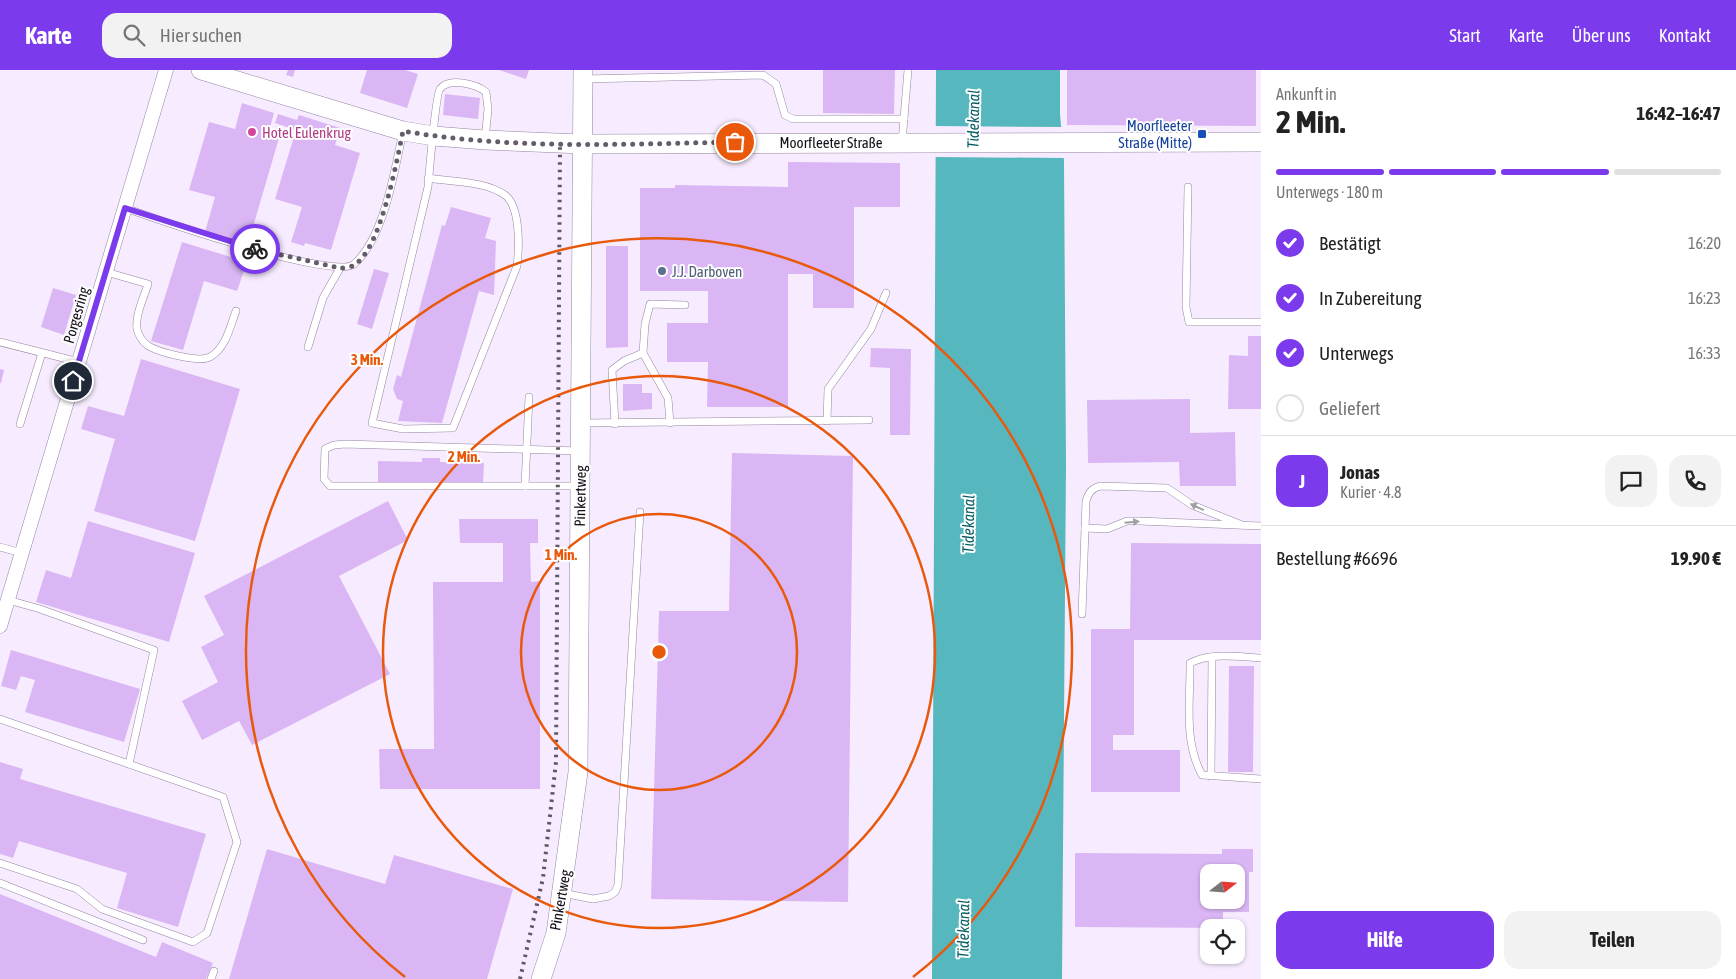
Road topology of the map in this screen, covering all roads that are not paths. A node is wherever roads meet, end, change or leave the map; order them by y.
1 (166, 70) edge
2 (908, 70) edge
3 (208, 71) edge
4 (583, 74) edge
5 (904, 119) junction
6 (403, 131) junction
7 (434, 136) junction
8 (485, 140) junction
9 (910, 142) junction
10 (1261, 142) edge
11 (582, 144) junction
12 (428, 178) junction
13 (1188, 188) dead end
14 (125, 208) junction
15 (340, 268) junction
16 (106, 272) junction
17 (886, 293) dead end
18 (685, 306) dead end
19 (236, 311) dead end
20 (1261, 322) edge
21 (0, 342) edge
22 (308, 347) dead end
23 (42, 353) junction
24 (643, 353) junction
25 (79, 362) junction
26 (529, 397) dead end
27 (869, 420) dead end
28 (827, 421) junction
29 (670, 423) junction
30 (20, 424) dead end
31 (581, 424) junction
32 (614, 424) junction
33 (525, 448) junction
34 (581, 451) junction
35 (525, 486) junction
36 (580, 486) junction
37 (640, 512) dead end
38 (1242, 525) junction
39 (1261, 526) edge
40 (1085, 528) junction
41 (0, 547) edge
42 (22, 553) junction
43 (8, 600) junction
44 (1082, 614) dead end
45 (0, 626) edge
46 (1212, 657) junction
47 (1261, 658) edge
48 (1, 720) edge
49 (0, 729) edge
50 (128, 764) junction
51 (1211, 776) junction
52 (1261, 780) edge
53 (0, 863) edge
54 (0, 884) edge
55 (562, 893) junction
56 (143, 940) dead end
57 (214, 971) dead end
58 (211, 979) edge
59 (541, 979) edge

1 - 14 street, Porgesring
2 - 5 lane
3 - 6 street, Moorfleeter Straße
4 - 5 lane
4 - 11 street, Pinkertweg
5 - 9 lane
6 - 7 street, Moorfleeter Straße
6 - 15 lane
7 - 8 street, Moorfleeter Straße
7 - 8 lane
7 - 12 lane
8 - 11 street, Moorfleeter Straße
9 - 10 street, Moorfleeter Straße
9 - 11 street, Moorfleeter Straße
11 - 31 street, Pinkertweg
12 - 12 lane
13 - 20 lane
14 - 15 lane
14 - 16 street, Porgesring
15 - 22 lane
16 - 19 lane
16 - 25 street, Porgesring
17 - 28 lane
18 - 24 lane
21 - 23 lane
23 - 25 lane
23 - 30 lane
24 - 29 lane
24 - 32 lane
25 - 42 street, Porgesring
26 - 33 lane
27 - 28 lane
28 - 29 lane
29 - 32 lane
31 - 32 lane
31 - 34 street, Pinkertweg
33 - 34 lane
33 - 35 lane
33 - 35 lane
34 - 36 street, Pinkertweg
35 - 36 lane
36 - 55 street, Pinkertweg
37 - 55 lane
38 - 39 lane
40 -> 38 lane
38 -> 40 lane
40 - 44 lane
41 - 42 lane
42 - 43 street, Porgesring
43 - 45 street, Porgesring
43 - 50 lane
46 - 47 lane
46 - 51 lane
46 - 51 lane
48 - 49 lane
48 - 50 lane
50 - 53 lane
51 - 52 lane
54 - 56 lane
55 - 59 street, Pinkertweg
57 - 58 lane

